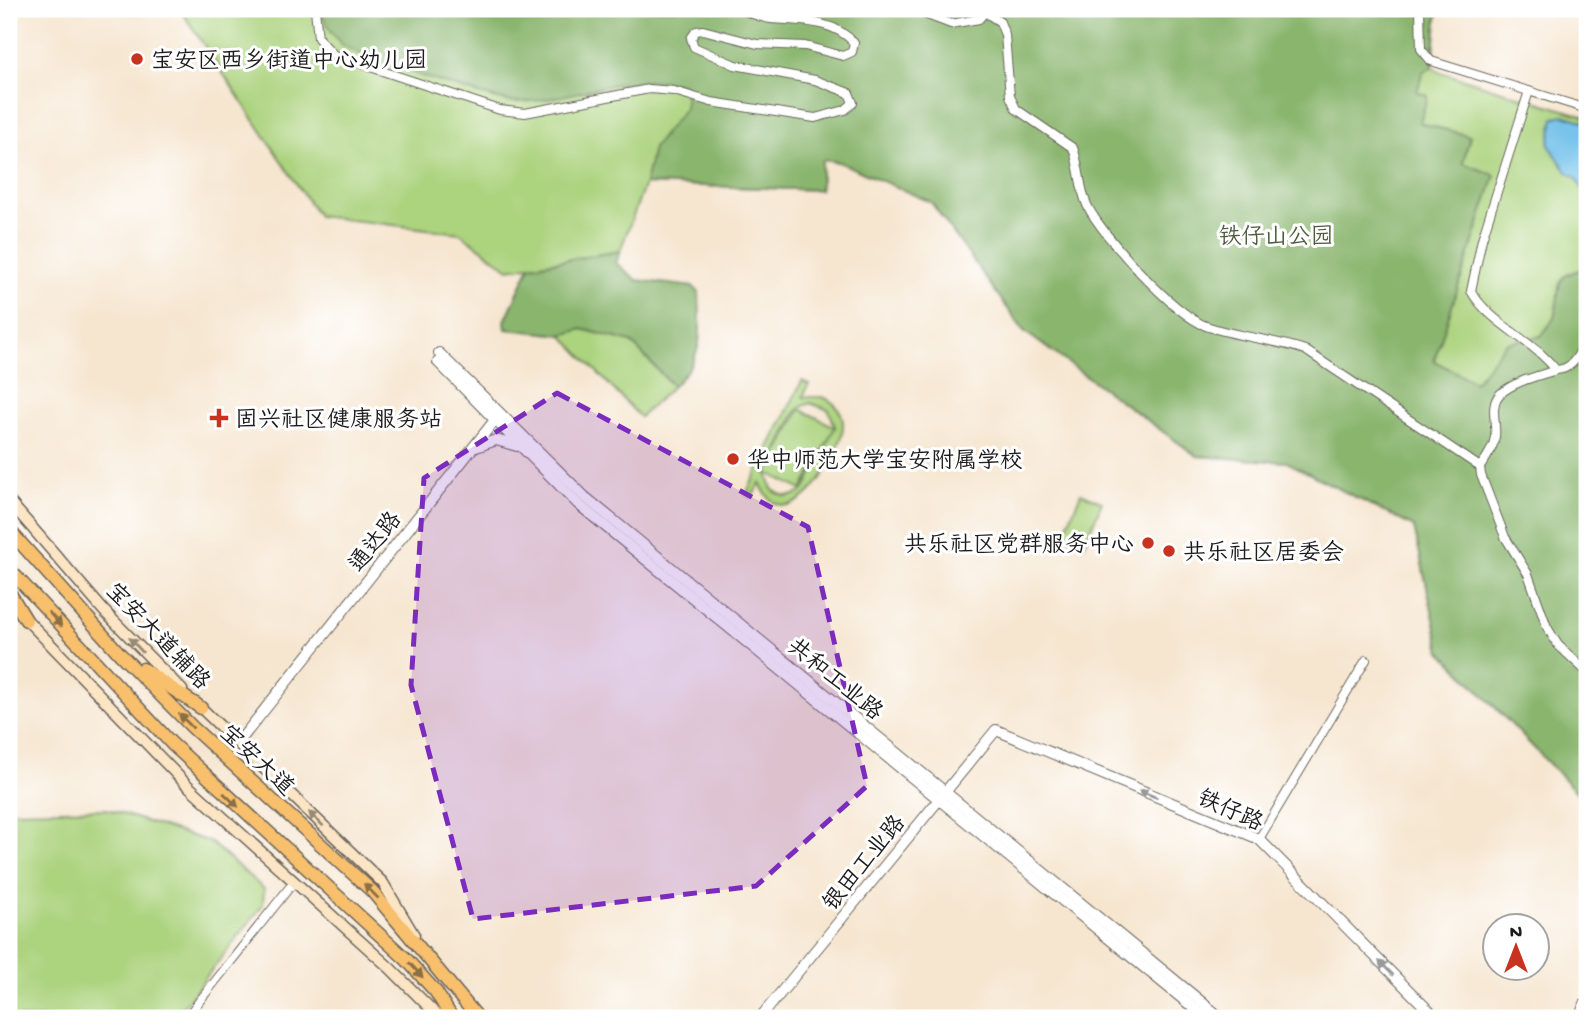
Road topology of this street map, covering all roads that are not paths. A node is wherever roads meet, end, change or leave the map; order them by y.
1 (315, 9) edge
2 (739, 9) edge
3 (911, 9) edge
4 (1420, 9) edge
5 (981, 13) edge
6 (1529, 90) junction
7 (1587, 109) edge
8 (1587, 341) edge
9 (438, 358) dead end
10 (1556, 370) junction
11 (497, 417) junction
12 (529, 455) junction
13 (465, 457) junction
14 (1480, 467) junction
15 (9, 501) edge
16 (9, 530) edge
17 (9, 569) edge
18 (9, 592) edge
19 (9, 599) edge
20 (26, 620) junction
21 (120, 654) junction
22 (1366, 660) dead end
23 (1587, 672) edge
24 (201, 708) junction
25 (996, 730) joint
26 (238, 743) junction
27 (942, 796) junction
28 (1259, 839) junction
29 (293, 883) junction
30 (422, 948) junction
31 (1587, 999) edge
32 (1435, 1017) edge
33 (186, 1018) edge
34 (440, 1018) edge
35 (453, 1018) edge
36 (478, 1018) edge
37 (760, 1018) edge
38 (1206, 1018) edge
39 (1221, 1018) edge
40 (1579, 1018) edge

1 - 2 street
3 - 5 street
4 - 6 street
5 - 14 street
6 - 7 street
6 - 10 street
8 - 10 street
9 - 11 street, 共和工业路
10 - 14 street
11 - 12 street, 共和工业路
11 - 13 street, 通达路
11 - 27 street, 共和工业路
12 - 13 street
12 - 27 street, 共和工业路
13 - 26 street, 通达路
14 - 23 street
24 -> 15 main road, 宝安大道辅路
16 - 21 main road, 宝安大道
17 -> 35 main road
18 - 20 main road
19 - 20 main road
20 - 29 main road
21 - 24 main road
30 -> 21 main road, 宝安大道
22 - 28 street
24 - 26 main road, 宝安大道辅路
25 - 27 street, 银田工业路
28 -> 25 street, 铁仔路
30 -> 26 main road, 宝安大道辅路
27 - 37 street, 银田工业路
27 - 38 street, 共和工业路
27 - 39 street, 共和工业路
32 -> 28 street, 铁仔路
29 - 33 street
29 - 34 main road
30 - 36 main road, 宝安大道
31 - 40 street

